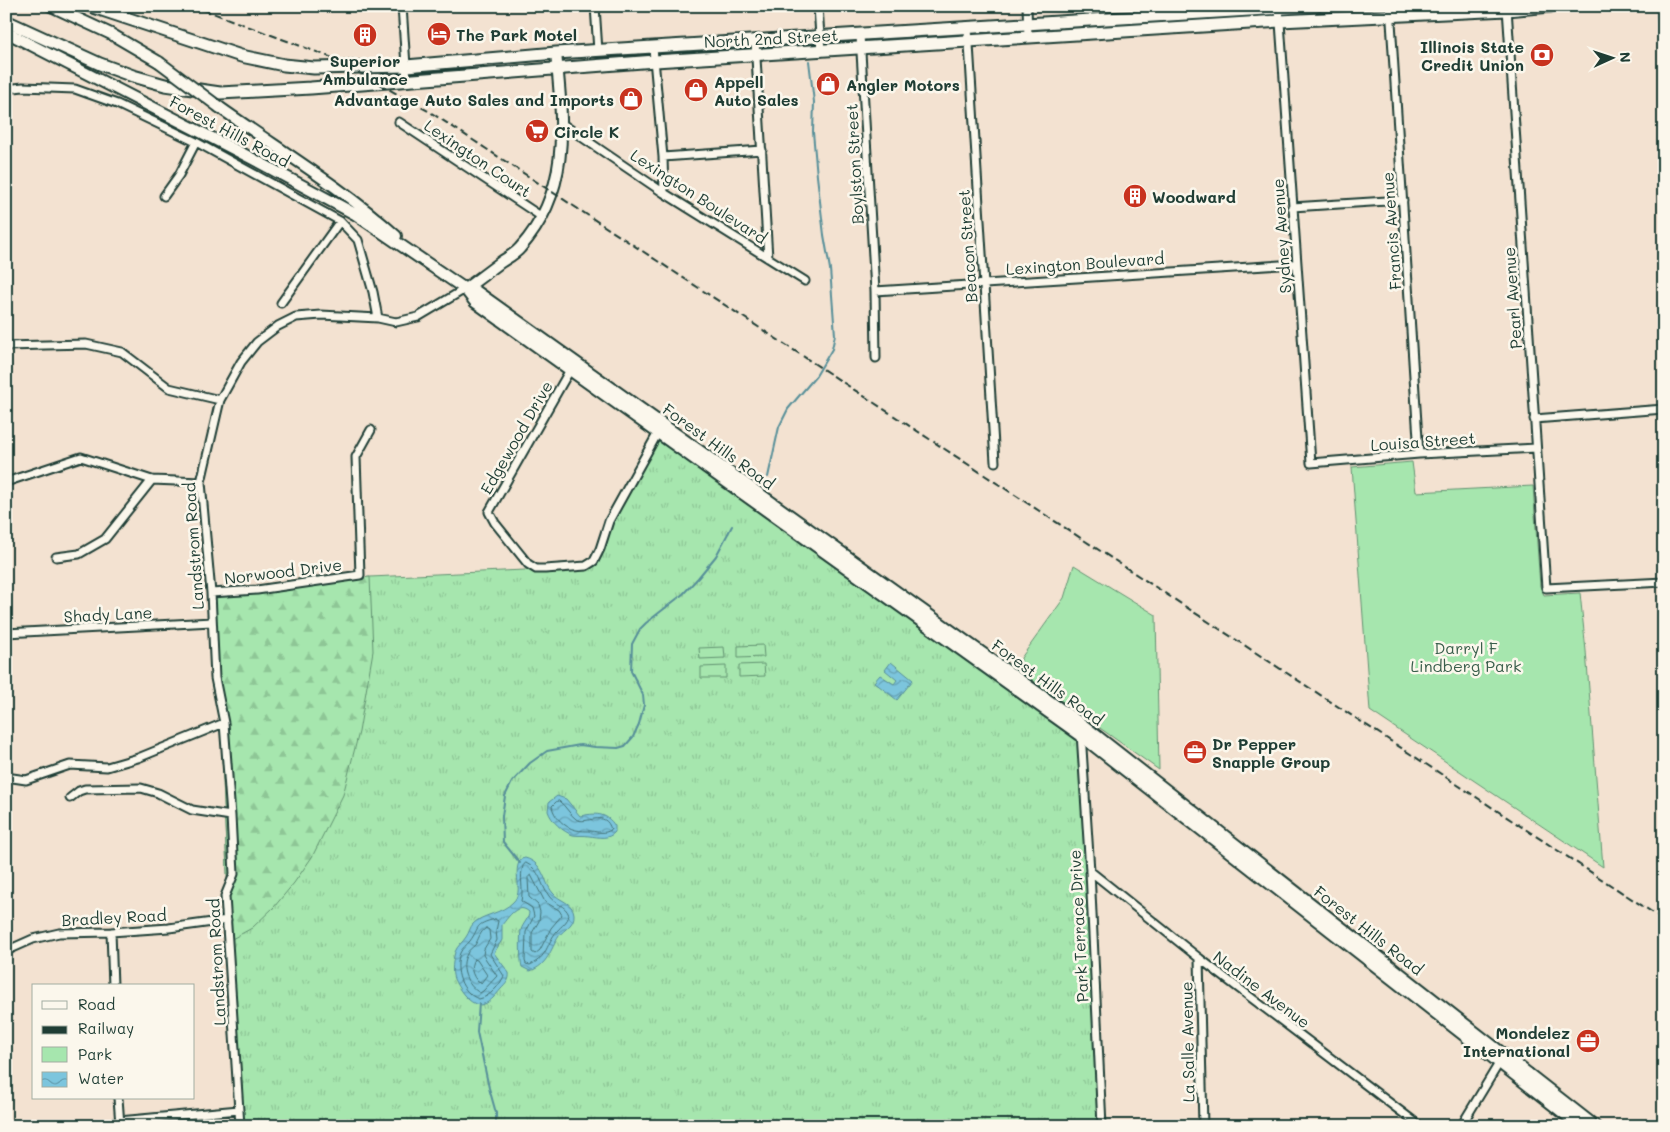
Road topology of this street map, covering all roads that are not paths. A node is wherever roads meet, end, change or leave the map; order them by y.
1 (50, 6) edge
2 (90, 6) edge
3 (402, 6) edge
4 (595, 6) edge
5 (818, 6) edge
6 (1027, 6) edge
7 (1316, 6) edge
8 (1551, 6) edge
9 (1661, 6) edge
10 (1279, 8) junction
11 (1507, 8) edge
12 (1234, 9) edge
13 (1445, 10) edge
14 (1390, 11) edge
15 (6, 21) edge
16 (1280, 22) junction
17 (1235, 24) junction
18 (1028, 25) junction
19 (968, 28) junction
20 (6, 32) edge
21 (860, 34) junction
22 (820, 37) junction
23 (1028, 37) junction
24 (755, 41) junction
25 (1664, 41) edge
26 (968, 42) junction
27 (653, 48) junction
28 (861, 49) junction
29 (598, 51) junction
30 (821, 52) junction
31 (556, 53) junction
32 (756, 55) junction
33 (655, 61) junction
34 (406, 66) junction
35 (558, 68) junction
36 (406, 80) junction
37 (6, 89) edge
38 (400, 122) dead end
39 (561, 123) junction
40 (196, 142) junction
41 (762, 150) junction
42 (663, 158) junction
43 (664, 192) junction
44 (164, 196) dead end
45 (1402, 200) junction
46 (1292, 207) junction
47 (542, 217) junction
48 (340, 222) junction
49 (768, 258) junction
50 (1296, 264) junction
51 (432, 268) junction
52 (805, 281) dead end
53 (984, 285) junction
54 (465, 289) junction
55 (875, 291) junction
56 (281, 302) dead end
57 (378, 318) junction
58 (6, 346) edge
59 (876, 358) dead end
60 (573, 366) junction
61 (220, 400) junction
62 (1664, 409) edge
63 (1534, 419) junction
64 (660, 428) junction
65 (371, 430) dead end
66 (1536, 448) junction
67 (1419, 454) junction
68 (995, 462) dead end
69 (1311, 463) joint
70 (152, 480) junction
71 (6, 482) edge
72 (201, 482) junction
73 (56, 557) dead end
74 (1664, 582) edge
75 (211, 594) junction
76 (212, 622) junction
77 (6, 633) edge
78 (224, 723) junction
79 (1082, 730) junction
80 (6, 777) edge
81 (70, 798) dead end
82 (231, 816) junction
83 (1090, 871) junction
84 (227, 920) junction
85 (111, 932) junction
86 (6, 951) edge
87 (1199, 958) junction
88 (113, 984) edge
89 (1501, 1059) junction
90 (118, 1100) edge
91 (239, 1110) junction
92 (120, 1123) edge
93 (108, 1126) edge
94 (240, 1126) edge
95 (1102, 1126) edge
96 (1203, 1126) edge
97 (1420, 1126) edge
98 (1461, 1126) edge
99 (1580, 1126) edge
100 (1595, 1126) edge

1 - 51 street, Forest Hills Road, bridge
2 - 34 main road, North 2nd Street
3 - 34 street
4 - 29 street
5 - 22 street
6 - 18 street
7 - 10 main road, North 2nd Street
8 - 11 main road, North 2nd Street
9 - 25 street
10 - 12 main road, North 2nd Street
10 - 16 street, Sydney Avenue
11 - 13 main road, North 2nd Street
11 - 63 street, Pearl Avenue
12 - 17 street
12 - 18 main road, North 2nd Street
13 - 14 main road, North 2nd Street
14 - 16 main road, North 2nd Street
14 - 45 street, Francis Avenue
15 - 36 main road, North 2nd Street
16 - 17 main road, North 2nd Street
16 - 46 street, Sydney Avenue
17 - 23 main road, North 2nd Street
18 - 19 main road, North 2nd Street
18 - 23 street
19 - 21 main road, North 2nd Street
19 - 26 street, Beacon Street
20 - 51 street, Forest Hills Road
21 - 22 main road, North 2nd Street
21 - 28 street, Boylston Street
22 - 24 main road, North 2nd Street
22 - 30 street
23 - 26 main road, North 2nd Street
24 - 27 main road, North 2nd Street
24 - 32 street
26 - 28 main road, North 2nd Street
26 - 53 street, Beacon Street
27 - 29 main road, North 2nd Street
27 - 33 street
28 - 30 main road, North 2nd Street
28 - 55 street, Boylston Street
29 - 31 main road, North 2nd Street
30 - 32 main road, North 2nd Street
31 - 34 main road, North 2nd Street
31 - 35 street
32 - 33 main road, North 2nd Street
32 - 41 street
33 - 35 main road, North 2nd Street
33 - 42 street
34 - 36 street
35 - 36 main road, North 2nd Street
35 - 39 street
37 - 40 street
38 - 47 street, Lexington Court
39 - 43 street, Lexington Boulevard
39 - 47 street, Landstrom Road
40 - 44 street
40 - 48 street
41 - 42 street
41 - 49 street
42 - 43 street
43 - 49 street, Lexington Boulevard
45 - 46 street
45 - 67 street, Francis Avenue
46 - 50 street, Sydney Avenue
47 - 54 street, Landstrom Road
48 - 56 street
48 - 57 street
49 - 52 street, Lexington Boulevard
50 - 53 street, Lexington Boulevard
50 - 69 street, Sydney Avenue
51 - 54 street, Forest Hills Road
53 - 55 street, Lexington Boulevard
53 - 68 street, Beacon Street
54 - 57 street, Landstrom Road
54 - 60 street, Forest Hills Road
55 - 59 street, Boylston Street
57 - 61 street, Landstrom Road
58 - 61 street
60 - 64 street, Forest Hills Road
60 - 64 street, Edgewood Drive
61 - 72 street, Landstrom Road
62 - 63 street
63 - 66 street, Pearl Avenue
64 - 79 street, Forest Hills Road
65 - 75 street, Norwood Drive
66 - 67 street, Louisa Street
66 - 74 street, Pearl Avenue
67 - 69 street, Louisa Street
70 - 71 street
70 - 72 street
70 - 73 street
72 - 75 street, Landstrom Road
75 - 76 street, Landstrom Road
76 - 77 street, Shady Lane
76 - 78 street, Landstrom Road
78 - 80 street
78 - 82 street, Landstrom Road
79 - 83 street, Park Terrace Drive
79 - 89 street, Forest Hills Road
81 - 82 street
82 - 84 street, Landstrom Road
83 - 87 street, Nadine Avenue
83 - 95 street, Park Terrace Drive
84 - 85 street, Bradley Road
84 - 91 street, Landstrom Road
85 - 86 street, Bradley Road
85 - 88 street
87 - 96 street, La Salle Avenue
87 - 97 street, Nadine Avenue
89 - 98 street
89 - 99 street, Forest Hills Road
89 - 100 street, Forest Hills Road
90 - 92 street
91 - 92 street
91 - 94 street, Landstrom Road
92 - 93 street

